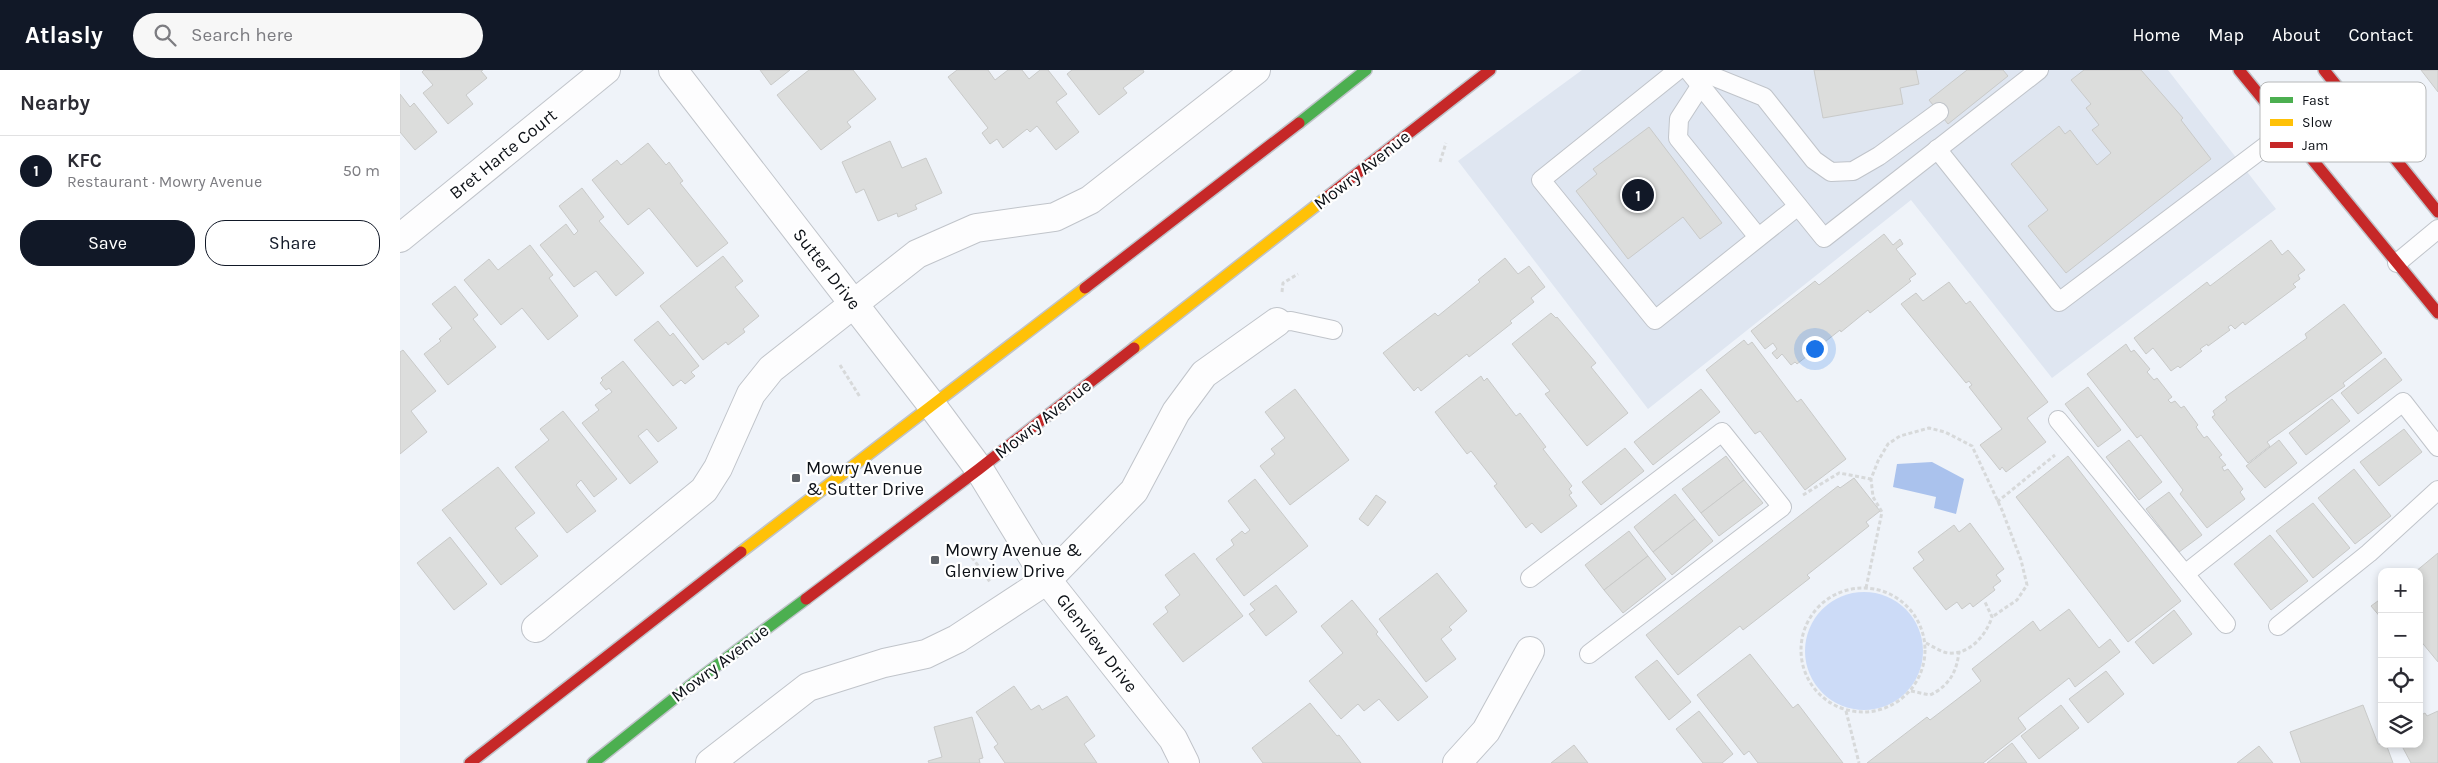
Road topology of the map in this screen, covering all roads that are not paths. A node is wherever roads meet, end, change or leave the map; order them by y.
1 (606, 70) edge
2 (673, 70) edge
3 (1256, 70) edge
4 (1366, 70) edge
5 (1490, 70) edge
6 (1678, 70) edge
7 (1688, 70) edge
8 (2039, 70) edge
9 (2238, 70) edge
10 (2324, 70) edge
11 (1699, 78) edge
12 (2334, 82) edge
13 (2260, 97) edge
14 (1939, 112) dead end
15 (1937, 149) junction
16 (2260, 150) edge
17 (2314, 162) edge
18 (2398, 162) edge
19 (1798, 206) junction
20 (2438, 212) edge
21 (2438, 229) edge
22 (1758, 237) junction
23 (400, 238) edge
24 (2397, 262) junction
25 (854, 302) junction
26 (2438, 313) edge
27 (1277, 322) joint
28 (1333, 330) dead end
29 (931, 404) junction
30 (2058, 420) dead end
31 (2438, 447) edge
32 (979, 469) junction
33 (2438, 490) edge
34 (2185, 574) junction
35 (1530, 578) dead end
36 (1048, 580) junction
37 (2226, 624) dead end
38 (2278, 626) dead end
39 (536, 628) dead end
40 (1530, 651) dead end
41 (1590, 654) dead end
42 (470, 763) edge
43 (593, 763) edge
44 (710, 763) edge
45 (1185, 763) edge
46 (1457, 763) edge

1 - 23 street, Bret Harte Court
2 - 25 street, Sutter Drive
3 - 25 street
4 - 29 main road
5 - 32 main road, Mowry Avenue
6 - 22 lane
7 - 11 lane
8 - 15 lane
9 - 13 main road
10 - 12 main road
11 - 14 lane
11 - 19 lane
11 - 22 lane
15 - 16 lane
15 - 19 lane
17 - 24 main road
18 - 20 main road
19 - 22 lane
21 - 24 lane
24 - 26 main road
25 - 29 street, Sutter Drive
25 - 39 street
27 - 28 lane
27 - 36 street
29 - 32 street, Sutter Drive
29 - 42 main road
30 - 34 lane
31 - 34 lane
32 - 36 street, Glenview Drive
32 - 43 main road, Mowry Avenue
33 - 38 lane
34 - 37 lane
35 - 41 lane
36 - 44 street
36 - 45 street, Glenview Drive
40 - 46 street

